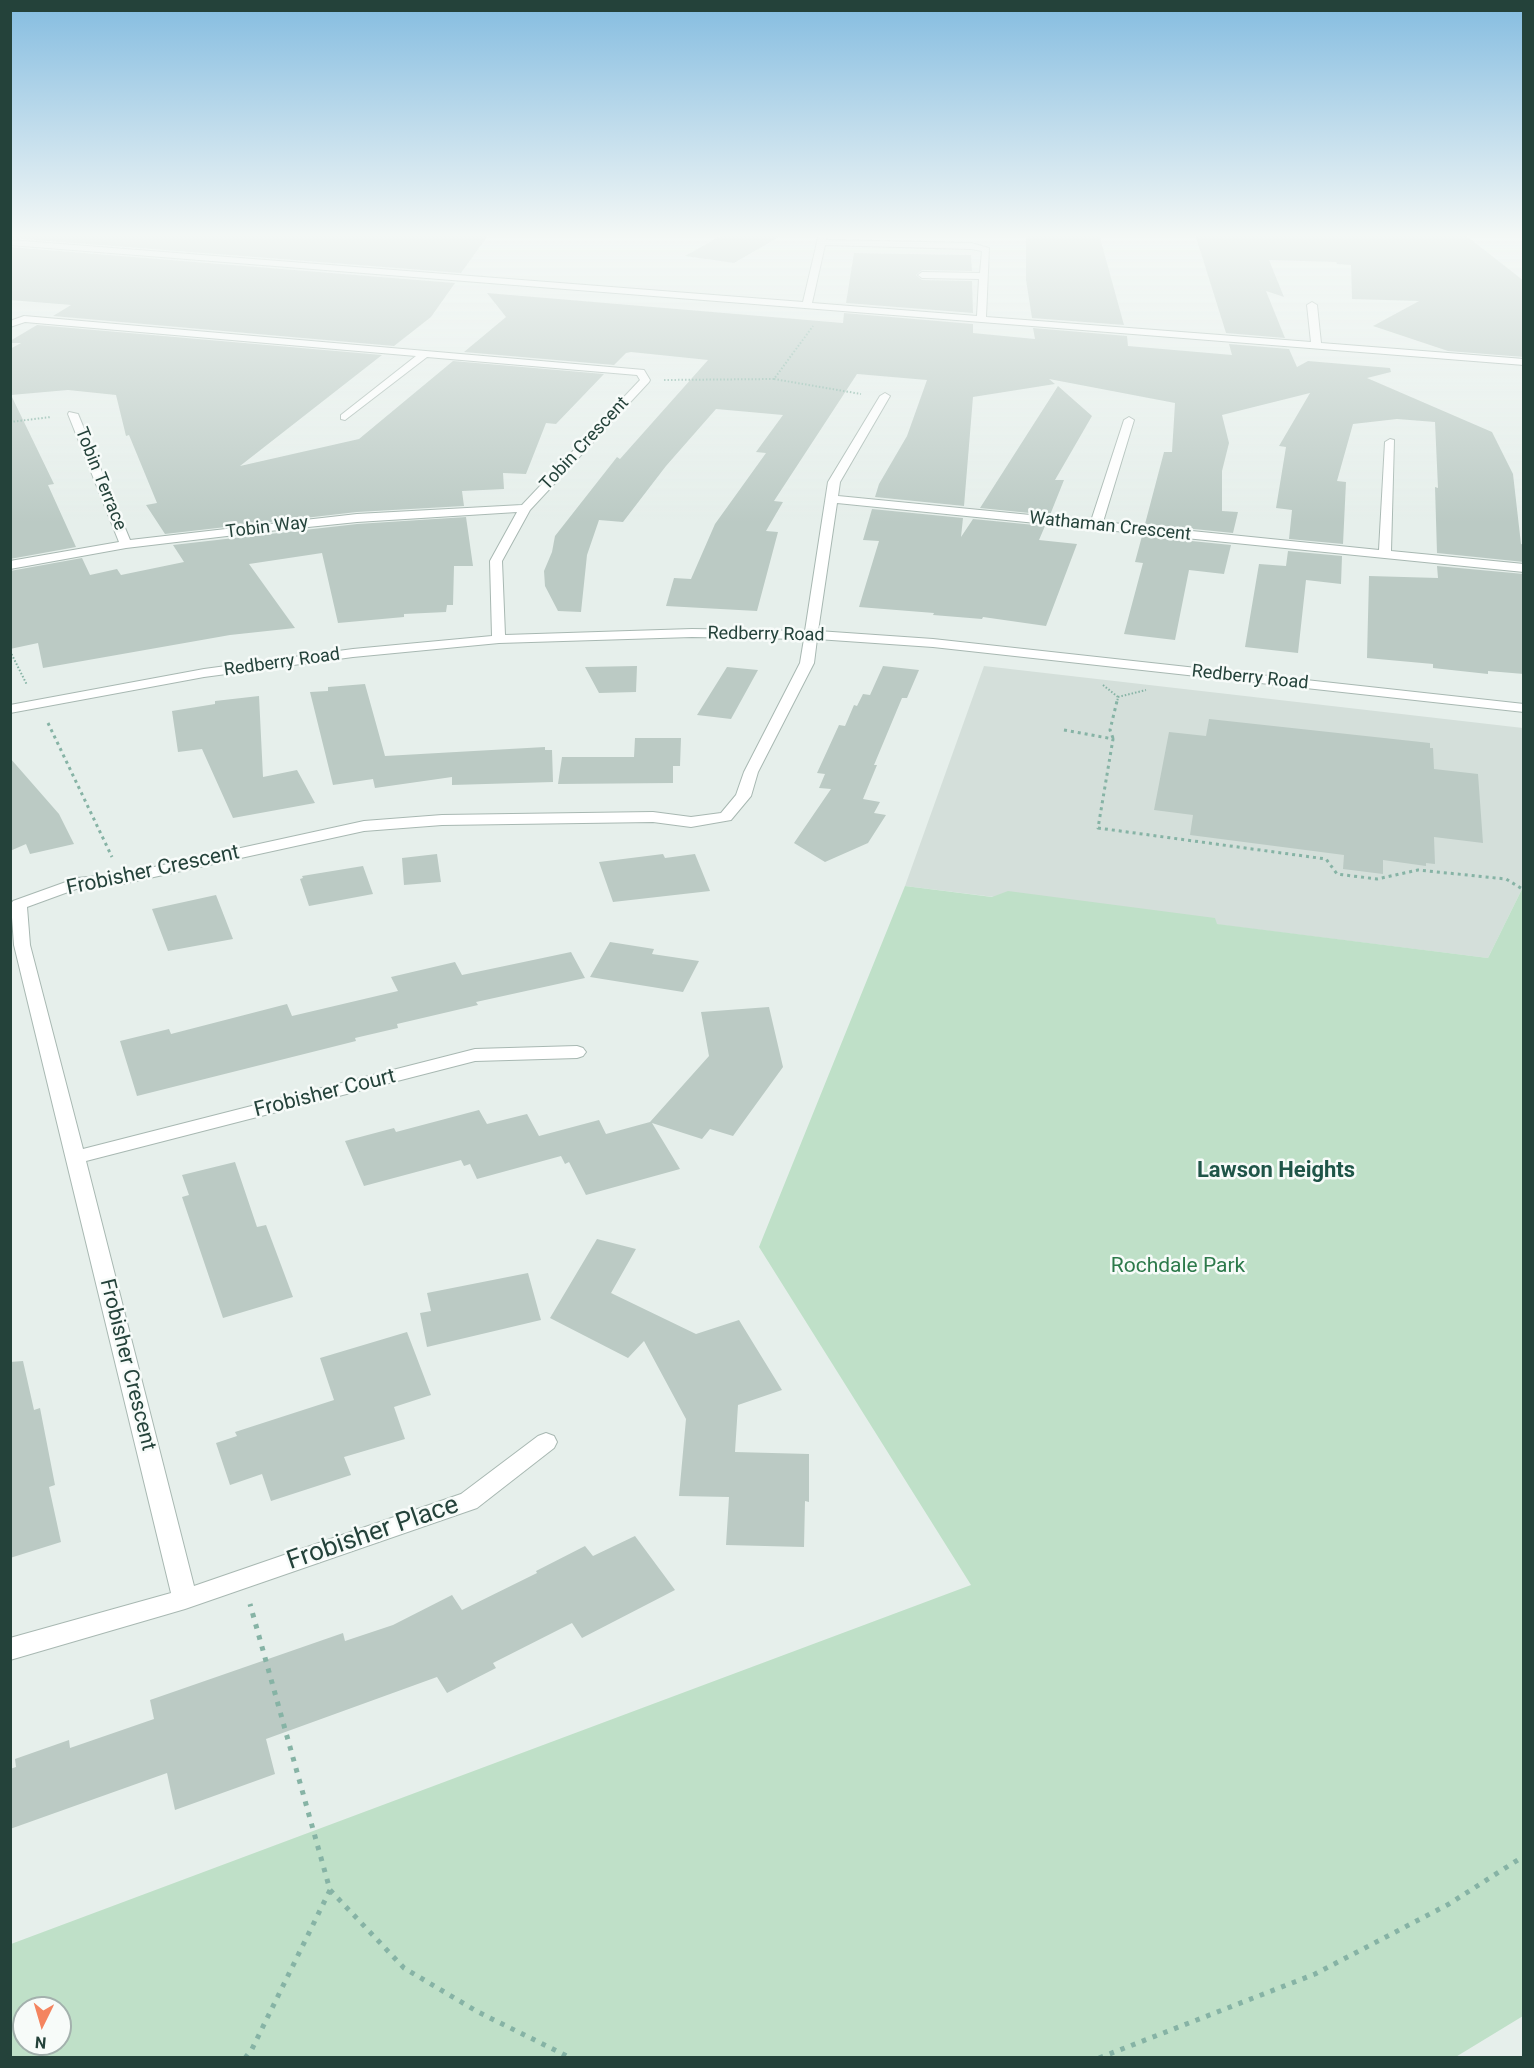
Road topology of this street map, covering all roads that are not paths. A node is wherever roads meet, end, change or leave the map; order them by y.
1 (156, 331) edge
2 (1137, 331) edge
3 (1315, 331) edge
4 (1317, 345) junction
5 (424, 354) junction
6 (1524, 362) edge
7 (885, 396) dead end
8 (73, 414) dead end
9 (345, 417) dead end
10 (1129, 420) dead end
11 (1390, 442) dead end
12 (833, 499) junction
13 (525, 508) junction
14 (1096, 525) junction
15 (126, 544) junction
16 (1385, 555) junction
17 (10, 564) edge
18 (1524, 568) edge
19 (812, 635) junction
20 (499, 639) junction
21 (1524, 708) edge
22 (10, 709) edge
23 (577, 1052) dead end
24 (76, 1157) junction
25 (546, 1442) dead end
26 (185, 1599) junction
27 (10, 1649) edge

1 - 5 street, Tobin Crescent
2 - 4 street
3 - 4 street
4 - 6 street
5 - 9 street
5 - 13 street, Tobin Crescent
7 - 12 street
8 - 15 street, Tobin Terrace
10 - 14 street
11 - 16 street
12 - 14 street, Wathaman Crescent
12 - 19 street
13 - 15 street, Tobin Way
13 - 20 street, Tobin Crescent
14 - 16 street, Wathaman Crescent
15 - 17 street, Tobin Way
16 - 18 street, Wathaman Crescent
19 - 20 street, Redberry Road
19 - 21 street, Redberry Road
19 - 24 street, Frobisher Crescent
20 - 22 street, Redberry Road
23 - 24 street, Frobisher Court
24 - 26 street, Frobisher Crescent
25 - 26 street, Frobisher Place
26 - 27 street

